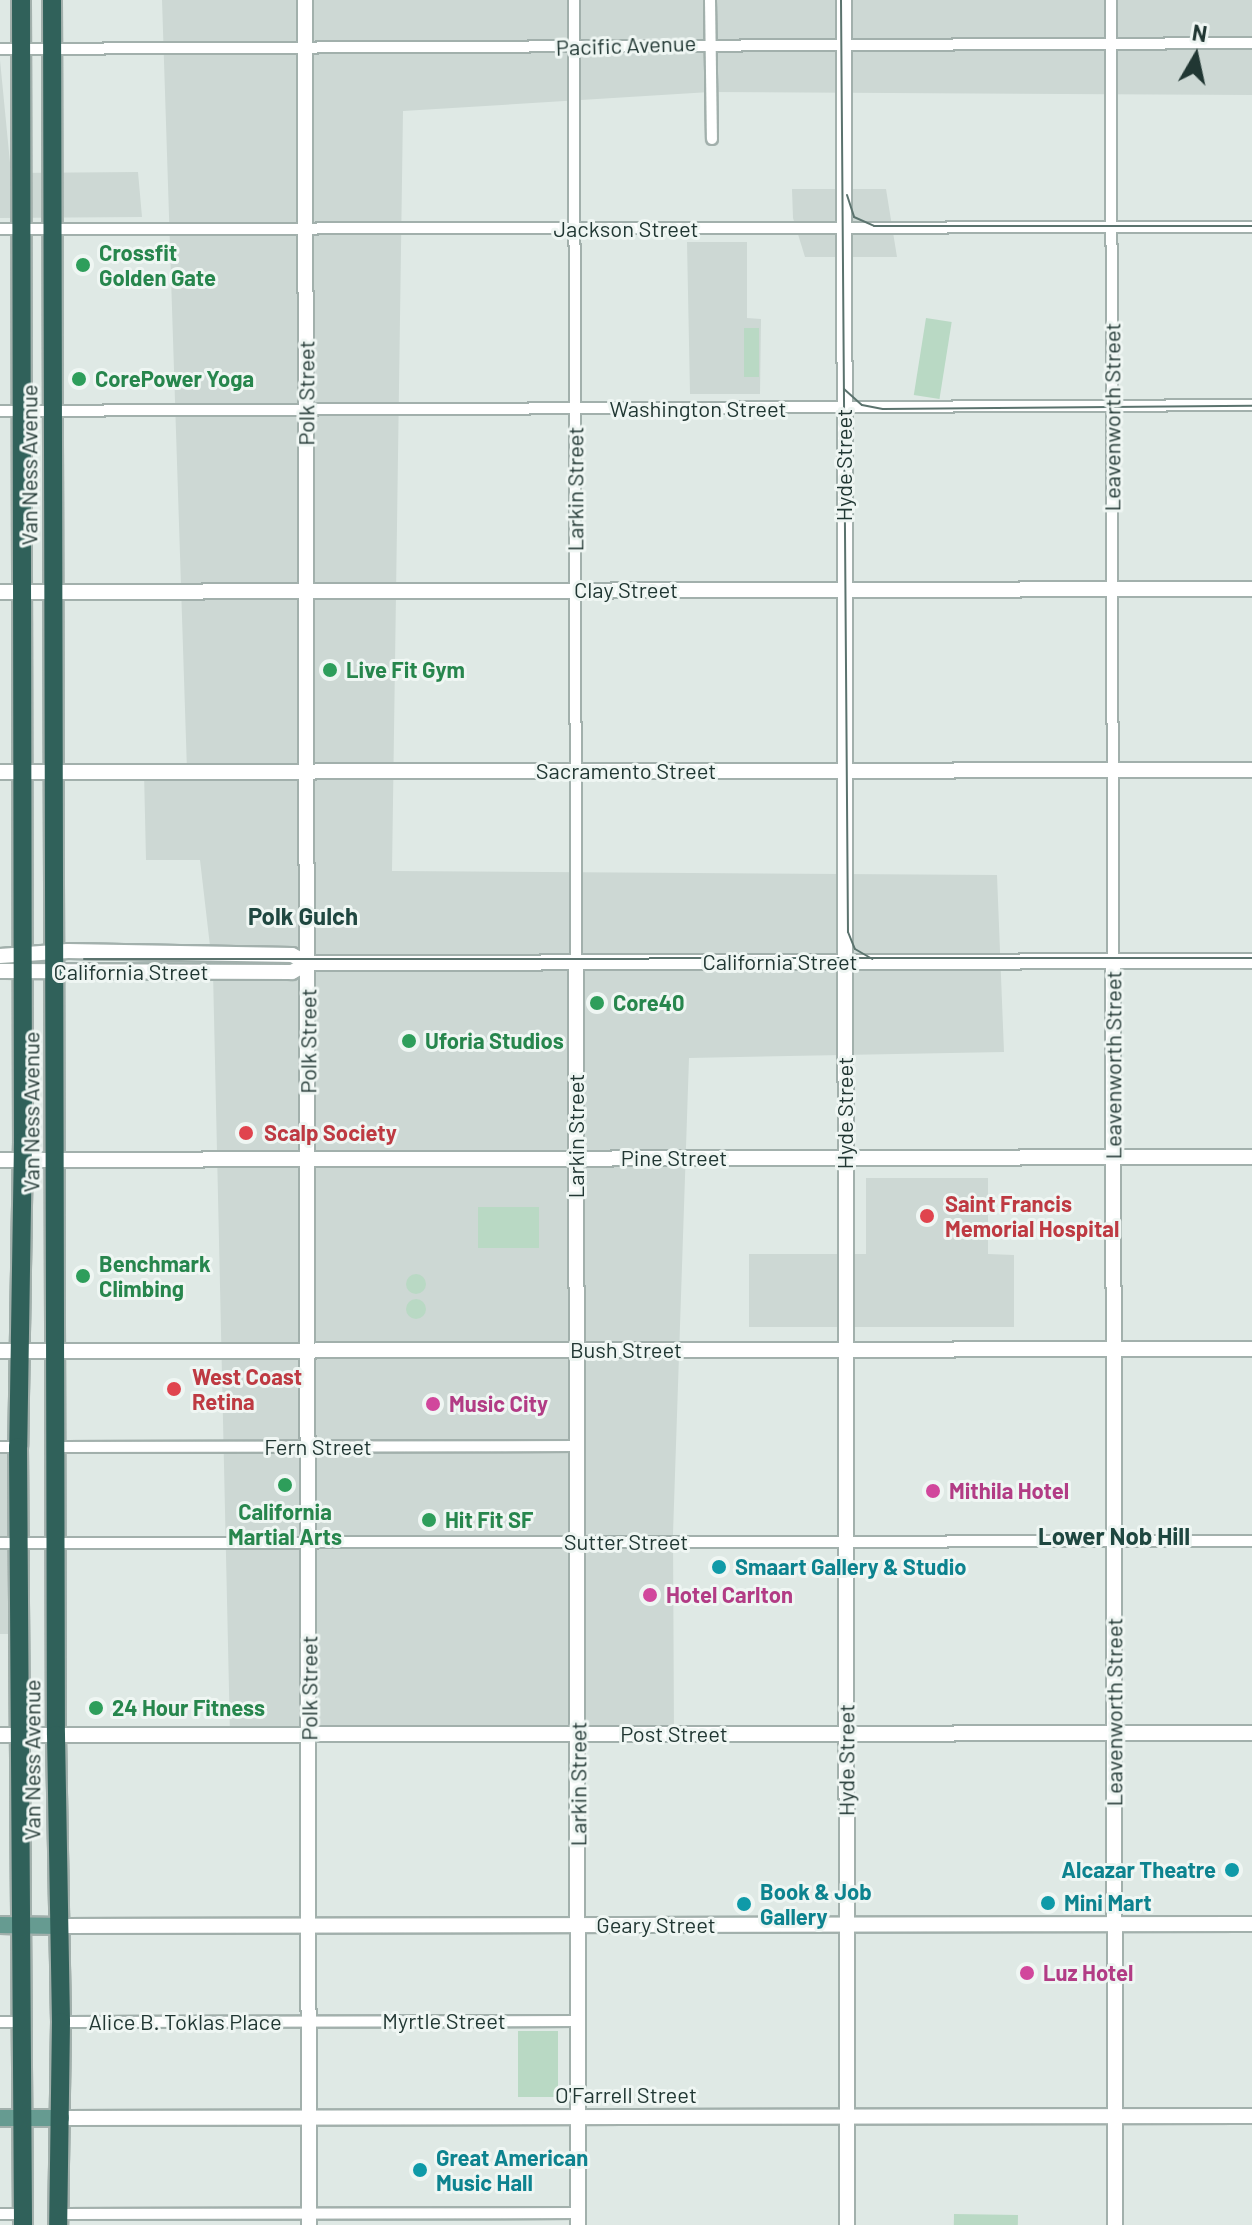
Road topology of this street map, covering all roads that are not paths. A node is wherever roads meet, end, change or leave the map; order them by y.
1 (21, 0) edge
2 (52, 0) edge
3 (305, 0) edge
4 (574, 0) edge
5 (710, 0) edge
6 (844, 0) edge
7 (1111, 0) edge
8 (710, 43) junction
9 (844, 43) junction
10 (1112, 43) junction
11 (1252, 43) edge
12 (574, 45) junction
13 (305, 48) junction
14 (0, 49) edge
15 (21, 49) junction
16 (54, 49) junction
17 (712, 139) dead end
18 (1112, 227) junction
19 (1252, 227) edge
20 (10, 229) edge
21 (53, 229) junction
22 (575, 229) junction
23 (845, 229) junction
24 (306, 230) junction
25 (1112, 405) junction
26 (1252, 405) edge
27 (575, 409) junction
28 (844, 409) junction
29 (22, 410) junction
30 (53, 410) junction
31 (306, 410) junction
32 (0, 411) edge
33 (1113, 589) junction
34 (1252, 589) edge
35 (575, 590) junction
36 (845, 590) junction
37 (56, 591) junction
38 (307, 591) junction
39 (0, 592) edge
40 (22, 592) junction
41 (1113, 770) junction
42 (1252, 770) edge
43 (576, 771) junction
44 (844, 771) junction
45 (0, 772) edge
46 (19, 772) junction
47 (54, 772) junction
48 (307, 772) junction
49 (54, 952) junction
50 (0, 956) edge
51 (1252, 961) edge
52 (576, 962) junction
53 (845, 962) junction
54 (1113, 962) junction
55 (22, 963) junction
56 (308, 963) junction
57 (0, 971) edge
58 (54, 972) junction
59 (1252, 1157) edge
60 (845, 1158) junction
61 (1113, 1158) junction
62 (55, 1159) junction
63 (308, 1159) junction
64 (576, 1159) junction
65 (0, 1160) edge
66 (22, 1160) junction
67 (1114, 1349) junction
68 (1252, 1349) edge
69 (845, 1350) junction
70 (0, 1351) edge
71 (21, 1351) junction
72 (58, 1351) junction
73 (308, 1351) junction
74 (577, 1351) junction
75 (577, 1446) junction
76 (9, 1447) edge
77 (59, 1447) junction
78 (308, 1447) junction
79 (1114, 1541) junction
80 (1252, 1541) edge
81 (308, 1542) junction
82 (577, 1542) junction
83 (845, 1542) junction
84 (0, 1543) edge
85 (20, 1543) junction
86 (56, 1543) junction
87 (1114, 1733) junction
88 (1252, 1733) edge
89 (309, 1734) junction
90 (578, 1734) junction
91 (846, 1734) junction
92 (0, 1735) edge
93 (22, 1735) junction
94 (56, 1735) junction
95 (1252, 1924) edge
96 (0, 1925) edge
97 (22, 1925) junction
98 (846, 1925) junction
99 (1115, 1925) junction
100 (60, 1926) junction
101 (309, 1926) junction
102 (578, 1926) junction
103 (309, 2021) junction
104 (578, 2021) junction
105 (0, 2022) edge
106 (22, 2022) junction
107 (61, 2022) junction
108 (846, 2116) junction
109 (1115, 2116) junction
110 (1252, 2116) edge
111 (309, 2117) junction
112 (578, 2117) junction
113 (0, 2118) edge
114 (23, 2118) junction
115 (61, 2118) junction
116 (0, 2214) edge
117 (23, 2219) edge
118 (58, 2219) edge
119 (309, 2219) edge
120 (578, 2219) edge
121 (847, 2225) edge
122 (1115, 2225) edge

1 - 15 highway, Van Ness Avenue
2 - 16 highway, Van Ness Avenue
3 - 13 street, Polk Street
4 - 12 street, Larkin Street
5 - 8 street
6 - 9 street, Hyde Street
7 - 10 street, Leavenworth Street
8 - 9 street, Pacific Avenue
8 - 12 street, Pacific Avenue
8 - 17 street
9 - 10 street, Pacific Avenue
9 - 23 street, Hyde Street
10 - 11 street, Pacific Avenue
10 - 18 street, Leavenworth Street
12 - 13 street, Pacific Avenue
12 - 22 street, Larkin Street
13 - 16 street, Pacific Avenue
13 - 24 street, Polk Street
14 - 15 street, Pacific Avenue
15 - 16 street, Pacific Avenue
15 - 20 highway, Van Ness Avenue
16 - 21 highway, Van Ness Avenue
18 - 19 street, Jackson Street
18 - 23 street, Jackson Street
18 - 25 street, Leavenworth Street
20 - 21 street, Jackson Street
20 - 29 highway, Van Ness Avenue
21 - 24 street, Jackson Street
21 - 30 highway, Van Ness Avenue
22 - 23 street, Jackson Street
22 - 24 street, Jackson Street
22 - 27 street, Larkin Street
23 - 28 street, Hyde Street
24 - 31 street, Polk Street
25 - 26 street, Washington Street
25 - 28 street, Washington Street
25 - 33 street, Leavenworth Street
27 - 28 street, Washington Street
27 - 31 street, Washington Street
27 - 35 street, Larkin Street
28 - 36 street, Hyde Street
29 - 30 street, Washington Street
29 - 32 street, Washington Street
29 - 40 highway, Van Ness Avenue
30 - 31 street, Washington Street
30 - 37 highway, Van Ness Avenue
31 - 38 street, Polk Street
33 - 34 street, Clay Street
33 - 36 street, Clay Street
33 - 41 street, Leavenworth Street
35 - 36 street, Clay Street
35 - 38 street, Clay Street
35 - 43 street, Larkin Street
36 - 44 street, Hyde Street
37 - 38 street, Clay Street
37 - 40 street, Clay Street
37 - 47 highway, Van Ness Avenue
38 - 48 street, Polk Street
39 - 40 street, Clay Street
40 - 46 highway, Van Ness Avenue
41 - 42 street, Sacramento Street
41 - 44 street, Sacramento Street
41 - 54 street, Leavenworth Street
43 - 44 street, Sacramento Street
43 - 48 street, Sacramento Street
43 - 52 street, Larkin Street
44 - 53 street, Hyde Street
45 - 46 street, Sacramento Street
46 - 47 street, Sacramento Street
46 - 55 highway, Van Ness Avenue
47 - 48 street, Sacramento Street
47 - 49 highway, Van Ness Avenue
48 - 56 street, Polk Street
49 - 55 street, California Street
49 - 56 street, California Street
49 - 58 highway, Van Ness Avenue
50 - 55 street, California Street
51 - 54 street, California Street
52 - 53 street, California Street
52 - 56 street, California Street
52 - 64 street, Larkin Street
53 - 54 street, California Street
53 - 60 street, Hyde Street
54 - 61 street, Leavenworth Street
55 - 57 street, California Street
55 - 58 street, California Street
55 - 66 highway, Van Ness Avenue
56 - 58 street, California Street
56 - 63 street, Polk Street
58 - 62 highway, Van Ness Avenue
59 - 61 street, Pine Street
60 - 61 street, Pine Street
60 - 64 street, Pine Street
60 - 69 street, Hyde Street
61 - 67 street, Leavenworth Street
62 - 63 street, Pine Street
62 - 66 street, Pine Street
62 - 72 highway, Van Ness Avenue
63 - 64 street, Pine Street
63 - 73 street, Polk Street
64 - 74 street, Larkin Street
65 - 66 street, Pine Street
66 - 71 highway, Van Ness Avenue
67 - 68 street, Bush Street
67 - 69 street, Bush Street
67 - 79 street, Leavenworth Street
69 - 74 street, Bush Street
69 - 83 street, Hyde Street
70 - 71 street, Bush Street
71 - 72 street, Bush Street
71 - 76 highway, Van Ness Avenue
72 - 73 street, Bush Street
72 - 77 highway, Van Ness Avenue
73 - 74 street, Bush Street
73 - 78 street, Polk Street
74 - 75 street, Larkin Street
75 - 78 street, Fern Street
75 - 82 street, Larkin Street
76 - 85 highway, Van Ness Avenue
77 - 78 street, Fern Street
77 - 86 highway, Van Ness Avenue
78 - 81 street, Polk Street
79 - 80 street, Sutter Street
79 - 83 street, Sutter Street
79 - 87 street, Leavenworth Street
81 - 82 street, Sutter Street
81 - 86 street, Sutter Street
81 - 89 street, Polk Street
82 - 83 street, Sutter Street
82 - 90 street, Larkin Street
83 - 91 street, Hyde Street
84 - 85 street, Sutter Street
85 - 86 street, Sutter Street
85 - 93 highway, Van Ness Avenue
86 - 94 highway, Van Ness Avenue
87 - 88 street, Post Street
87 - 91 street, Post Street
87 - 99 street, Leavenworth Street
89 - 90 street, Post Street
89 - 94 street, Post Street
89 - 101 street, Polk Street
90 - 91 street, Post Street
90 - 102 street, Larkin Street
91 - 98 street, Hyde Street
92 - 93 street, Post Street
93 - 94 street, Post Street
93 - 97 highway, Van Ness Avenue
94 - 100 highway, Van Ness Avenue
95 - 99 street, Geary Street
96 - 97 main road
97 - 100 main road
97 - 106 highway, Van Ness Avenue
98 - 99 street, Geary Street
98 - 102 street, Geary Street
98 - 108 street, Hyde Street
99 - 109 street, Leavenworth Street
100 - 101 street, Geary Street
100 - 107 highway, Van Ness Avenue
101 - 102 street, Geary Street
101 - 103 street, Polk Street
102 - 104 street, Larkin Street
103 - 104 street, Myrtle Street
103 - 107 street, Alice B. Toklas Place
103 - 111 street, Polk Street
104 - 112 street, Larkin Street
105 - 106 street
106 - 114 highway, Van Ness Avenue
107 - 115 highway, Van Ness Avenue
108 - 109 street, O'Farrell Street
108 - 112 street, O'Farrell Street
108 - 121 street, Hyde Street
109 - 110 street, O'Farrell Street
109 - 122 street, Leavenworth Street
111 - 112 street, O'Farrell Street
111 - 115 street, O'Farrell Street
111 - 119 street, Polk Street
112 - 120 street, Larkin Street
113 - 114 main road, O'Farrell Street
114 - 115 main road, O'Farrell Street
114 - 117 highway, Van Ness Avenue
115 - 118 highway, Van Ness Avenue
116 - 117 street
118 - 119 street
119 - 120 street

